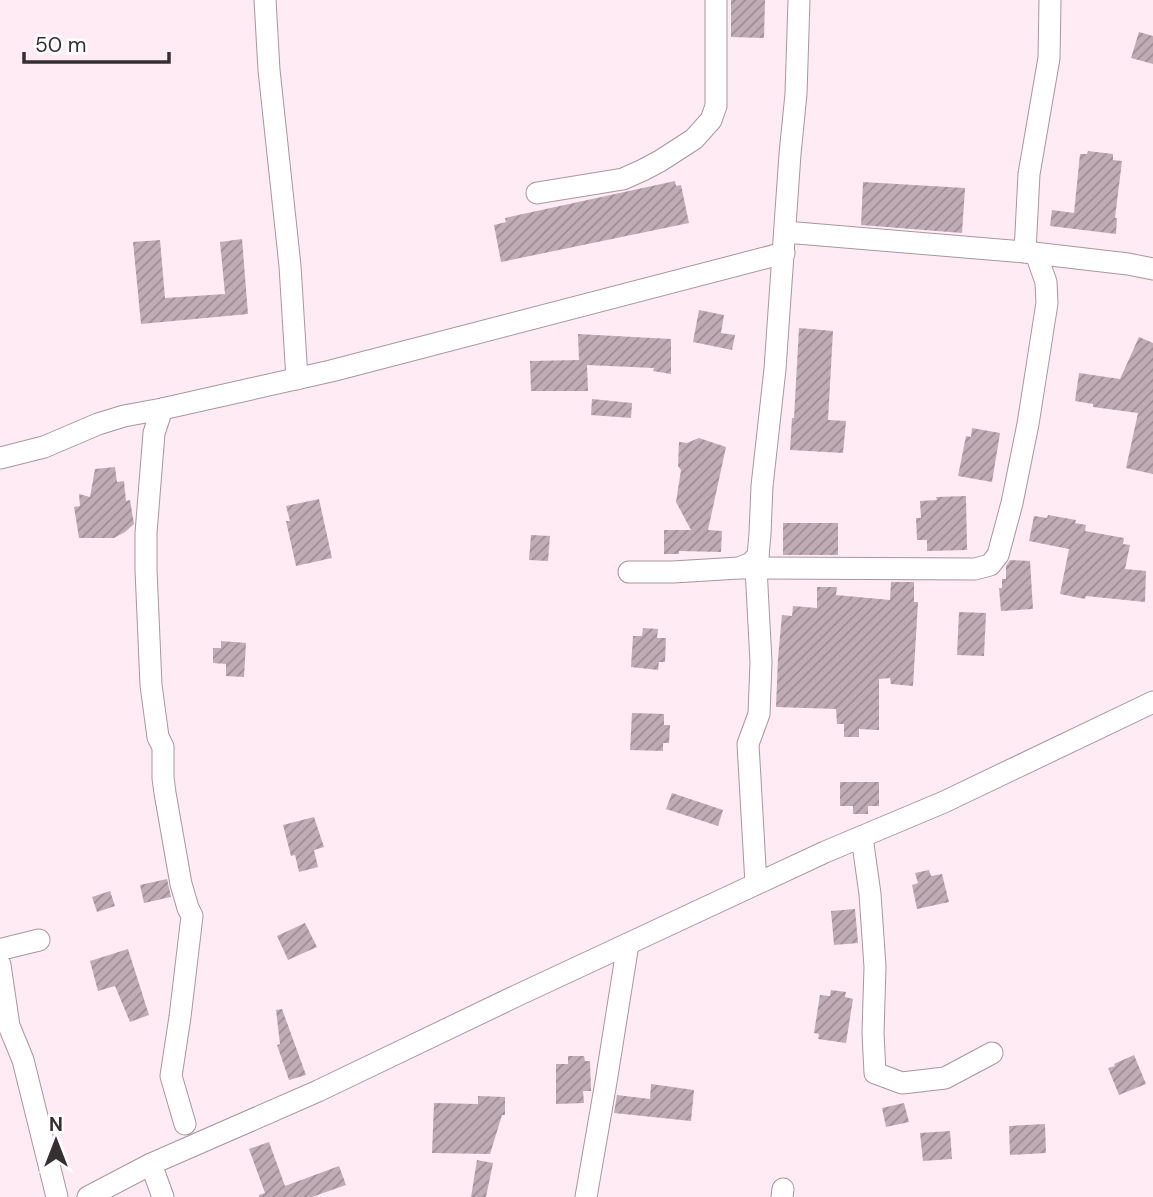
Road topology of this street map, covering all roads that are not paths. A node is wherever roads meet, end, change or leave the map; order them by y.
1 (265, 0) edge
2 (716, 0) edge
3 (799, 0) edge
4 (1050, 0) edge
5 (537, 193) dead end
6 (785, 242) junction
7 (1030, 253) junction
8 (1153, 270) edge
9 (297, 379) junction
10 (155, 411) junction
11 (0, 458) edge
12 (751, 564) junction
13 (629, 572) dead end
14 (1153, 702) edge
15 (862, 837) junction
16 (754, 853) junction
17 (783, 872) junction
18 (756, 884) junction
19 (39, 940) dead end
20 (628, 944) junction
21 (0, 952) edge
22 (0, 965) edge
23 (992, 1053) dead end
24 (185, 1124) dead end
25 (151, 1164) junction
26 (57, 1197) edge
27 (88, 1197) edge
28 (163, 1197) edge
29 (586, 1197) edge

1 - 9 street
2 - 5 street
3 - 6 street
4 - 7 street
6 - 7 street
6 - 9 street
6 - 12 street
7 - 8 street
7 - 12 street
9 - 10 street
10 - 11 street
10 - 24 street
12 - 13 street
12 - 16 street
14 - 15 street
15 - 17 street
15 - 23 street
16 - 17 street
16 - 18 street
17 - 18 street
18 - 20 street
19 - 21 street
20 - 25 street
20 - 29 street
22 - 26 street
25 - 27 street
25 - 28 street

